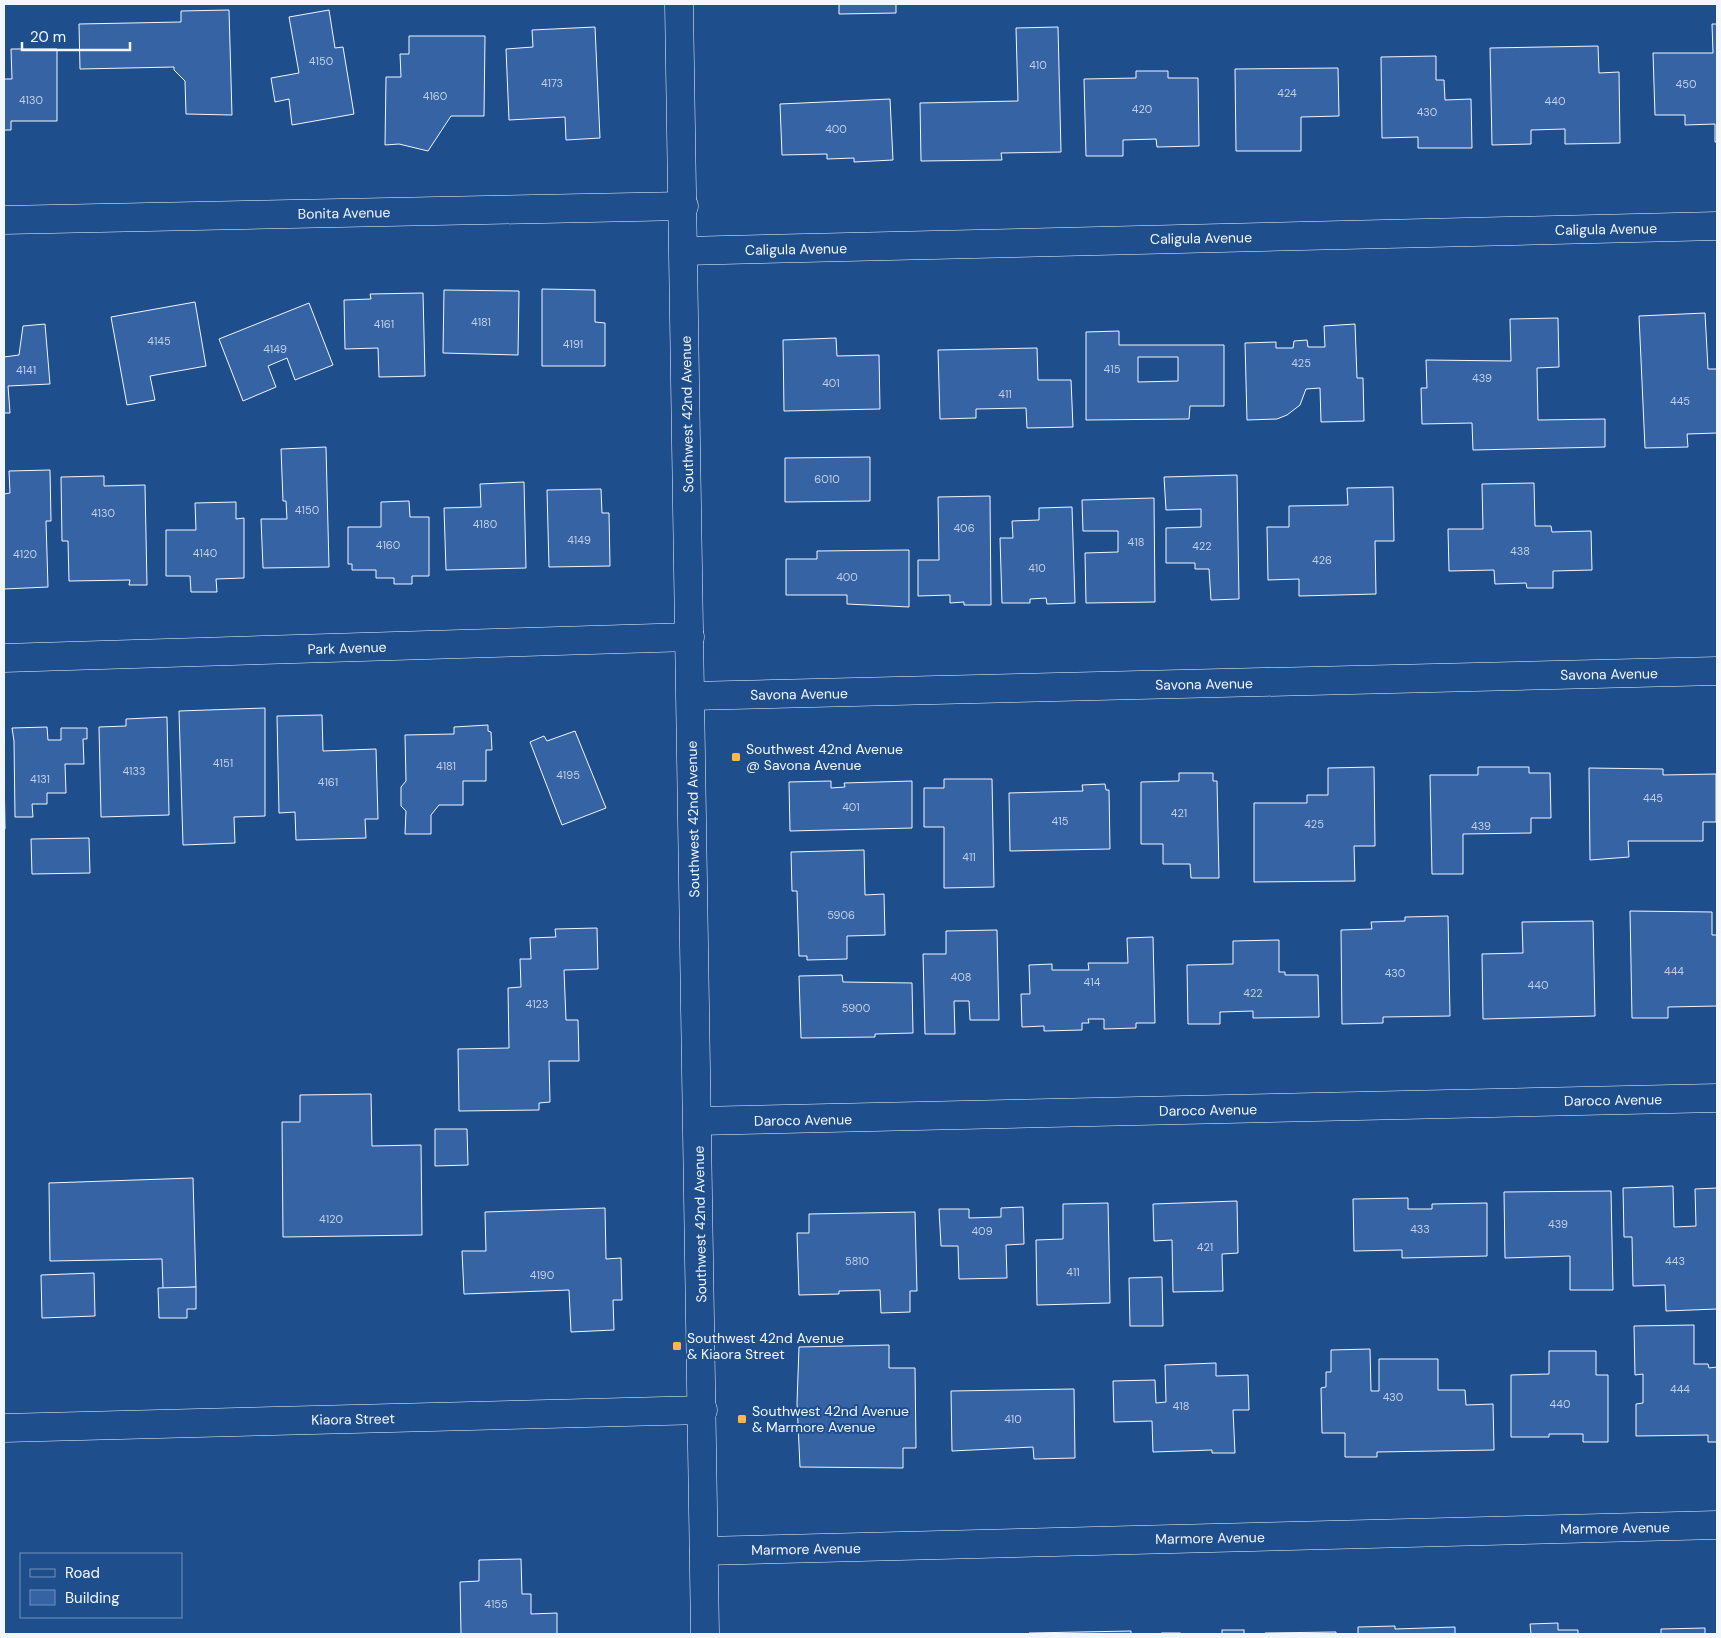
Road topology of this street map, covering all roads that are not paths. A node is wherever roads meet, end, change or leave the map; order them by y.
1 (679, 4) edge
2 (684, 206) junction
3 (4, 220) edge
4 (1717, 226) edge
5 (684, 251) junction
6 (690, 637) junction
7 (4, 658) edge
8 (1717, 671) edge
9 (692, 696) junction
10 (1717, 1098) edge
11 (698, 1121) junction
12 (703, 1410) junction
13 (4, 1428) edge
14 (1717, 1525) edge
15 (704, 1551) junction
16 (705, 1634) edge

1 - 2 street, Southwest 42nd Avenue
2 - 3 street, Bonita Avenue
2 - 5 street, Southwest 42nd Avenue
4 - 5 street, Caligula Avenue
5 - 6 street, Southwest 42nd Avenue
6 - 7 street, Park Avenue
6 - 9 street, Southwest 42nd Avenue
8 - 9 street, Savona Avenue
9 - 11 street, Southwest 42nd Avenue
10 - 11 street, Daroco Avenue
11 - 12 street, Southwest 42nd Avenue
12 - 13 street, Kiaora Street
12 - 15 street, Southwest 42nd Avenue
14 - 15 street, Marmore Avenue
15 - 16 street, Southwest 42nd Avenue

